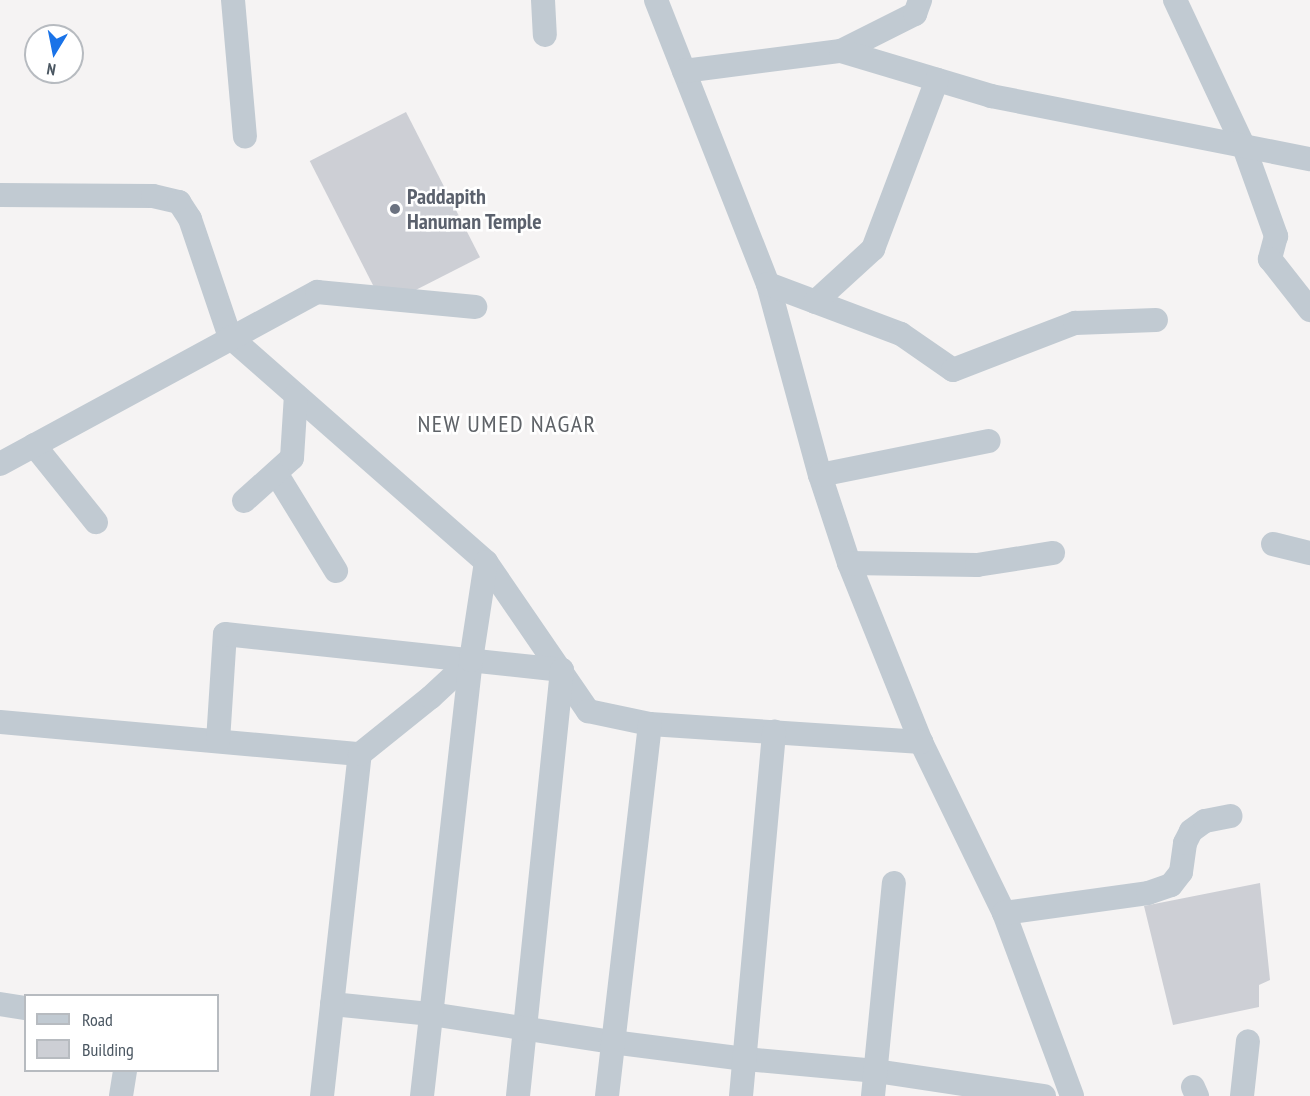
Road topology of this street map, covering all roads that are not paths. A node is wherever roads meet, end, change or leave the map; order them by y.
1 (233, 0) edge
2 (543, 0) edge
3 (657, 0) edge
4 (920, 0) edge
5 (1174, 0) edge
6 (545, 35) dead end
7 (841, 51) junction
8 (684, 71) junction
9 (937, 80) junction
10 (245, 136) dead end
11 (1244, 147) junction
12 (1310, 159) edge
13 (0, 195) edge
14 (768, 284) junction
15 (815, 302) junction
16 (475, 307) dead end
17 (1310, 310) edge
18 (1156, 321) dead end
19 (230, 337) junction
20 (296, 395) junction
21 (989, 441) dead end
22 (34, 445) junction
23 (0, 464) edge
24 (276, 473) junction
25 (820, 474) junction
26 (244, 501) dead end
27 (96, 522) dead end
28 (1273, 544) dead end
29 (1053, 553) dead end
30 (1310, 554) edge
31 (486, 562) junction
32 (849, 563) junction
33 (336, 571) dead end
34 (471, 660) junction
35 (562, 670) junction
36 (0, 722) edge
37 (650, 724) junction
38 (774, 730) junction
39 (218, 741) junction
40 (921, 742) junction
41 (360, 754) junction
42 (1231, 816) dead end
43 (894, 883) dead end
44 (1004, 913) junction
45 (0, 1004) edge
46 (332, 1004) junction
47 (24, 1008) edge
48 (431, 1014) junction
49 (525, 1027) junction
50 (1248, 1041) dead end
51 (612, 1042) junction
52 (745, 1059) junction
53 (876, 1071) junction
54 (125, 1072) edge
55 (122, 1096) edge
56 (322, 1096) edge
57 (422, 1096) edge
58 (518, 1096) edge
59 (607, 1096) edge
60 (741, 1096) edge
61 (873, 1096) edge
62 (1044, 1096) edge
63 (1072, 1096) edge
64 (1242, 1096) edge

1 - 10 street
2 - 6 street
3 - 8 street
4 - 7 street
5 - 11 street
7 - 8 street
7 - 9 street
8 - 14 street
9 - 11 street
9 - 15 street
11 - 12 street
11 - 17 street
13 - 19 street
14 - 15 street
14 - 25 street
15 - 18 street
16 - 19 street
19 - 20 street
19 - 22 street
20 - 24 street
20 - 31 street
21 - 25 street
22 - 23 street
22 - 27 street
24 - 26 street
24 - 33 street
25 - 32 street
28 - 30 street
29 - 32 street
31 - 34 street
31 - 35 street
32 - 40 street
34 - 35 street
34 - 39 street
34 - 41 street
34 - 48 street
35 - 37 street
35 - 49 street
36 - 39 street
37 - 38 street
37 - 51 street
38 - 40 street
38 - 52 street
39 - 41 street
40 - 44 street
41 - 46 street
42 - 44 street
43 - 53 street
44 - 63 street
45 - 47 street
46 - 48 street
46 - 56 street
48 - 49 street
48 - 57 street
49 - 51 street
49 - 58 street
50 - 64 street
51 - 52 street
51 - 59 street
52 - 53 street
52 - 60 street
53 - 61 street
53 - 62 street
54 - 55 street

